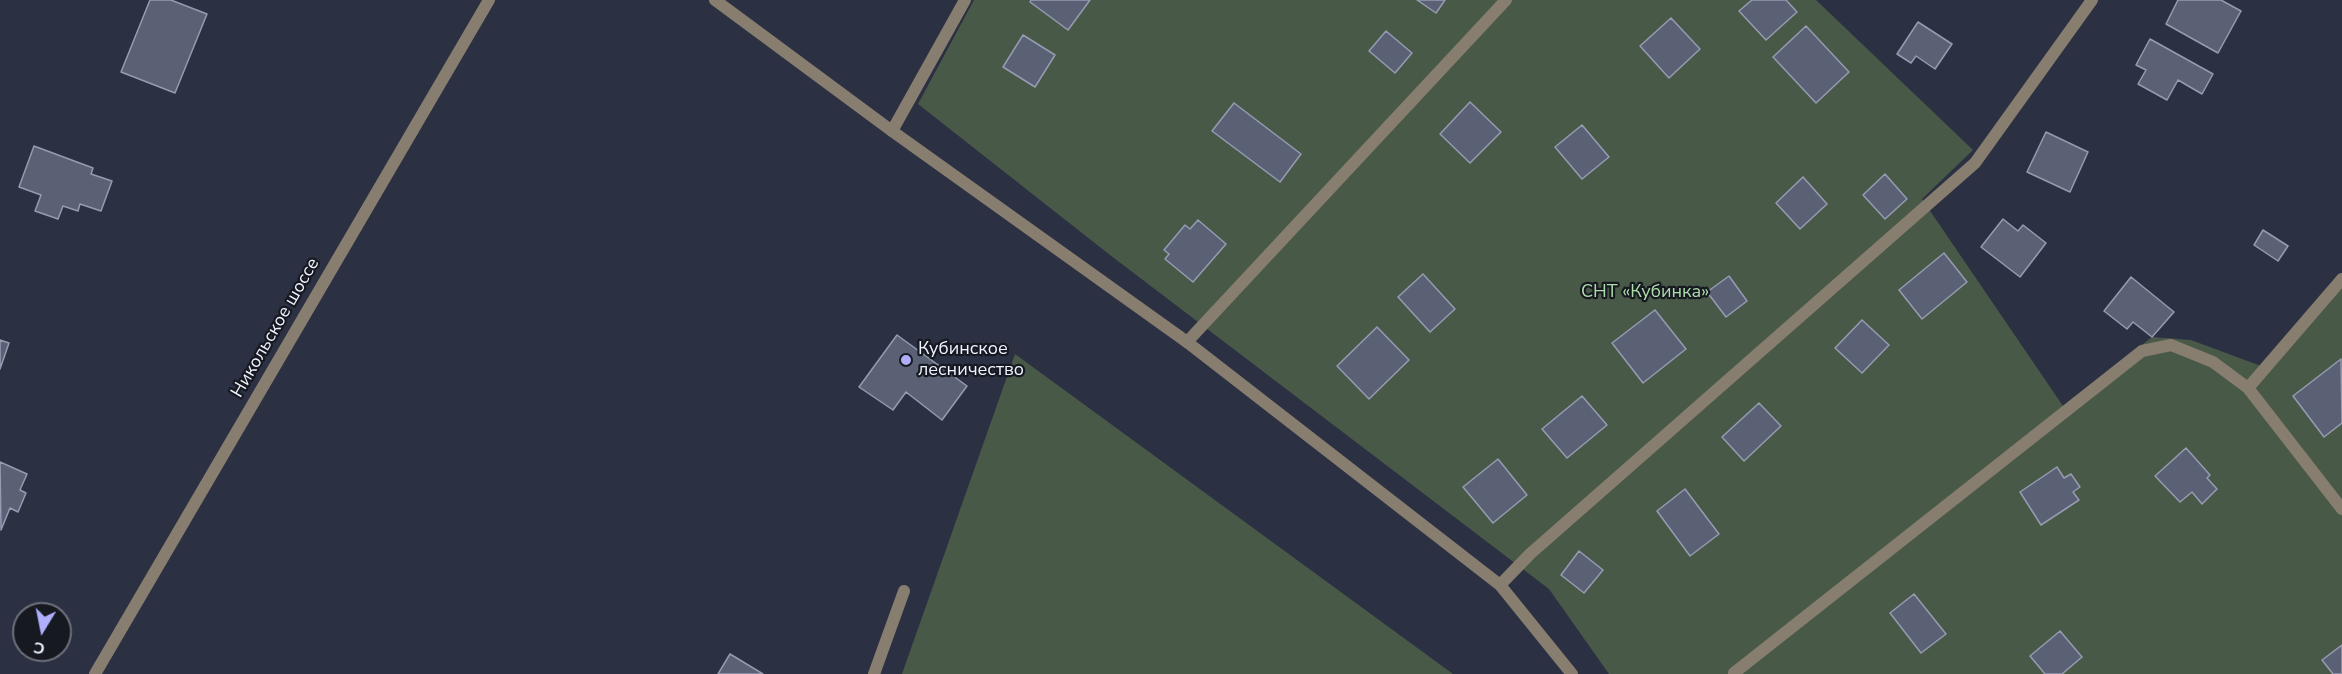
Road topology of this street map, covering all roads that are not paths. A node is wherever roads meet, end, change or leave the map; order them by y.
1 (489, 0) edge
2 (715, 0) edge
3 (965, 0) edge
4 (1506, 0) edge
5 (2092, 0) edge
6 (892, 131) junction
7 (2342, 279) edge
8 (1187, 342) junction
9 (2247, 388) junction
10 (2342, 509) edge
11 (1500, 585) junction
12 (904, 591) dead end
13 (1734, 673) edge
14 (95, 674) edge
15 (874, 674) edge
16 (1572, 674) edge

1 - 14 street, Никольское шоссе
2 - 6 street
3 - 6 street
4 - 8 street
5 - 11 street
6 - 8 street
7 - 9 street
8 - 11 street
9 - 10 street
9 - 13 street
11 - 16 street
12 - 15 street

